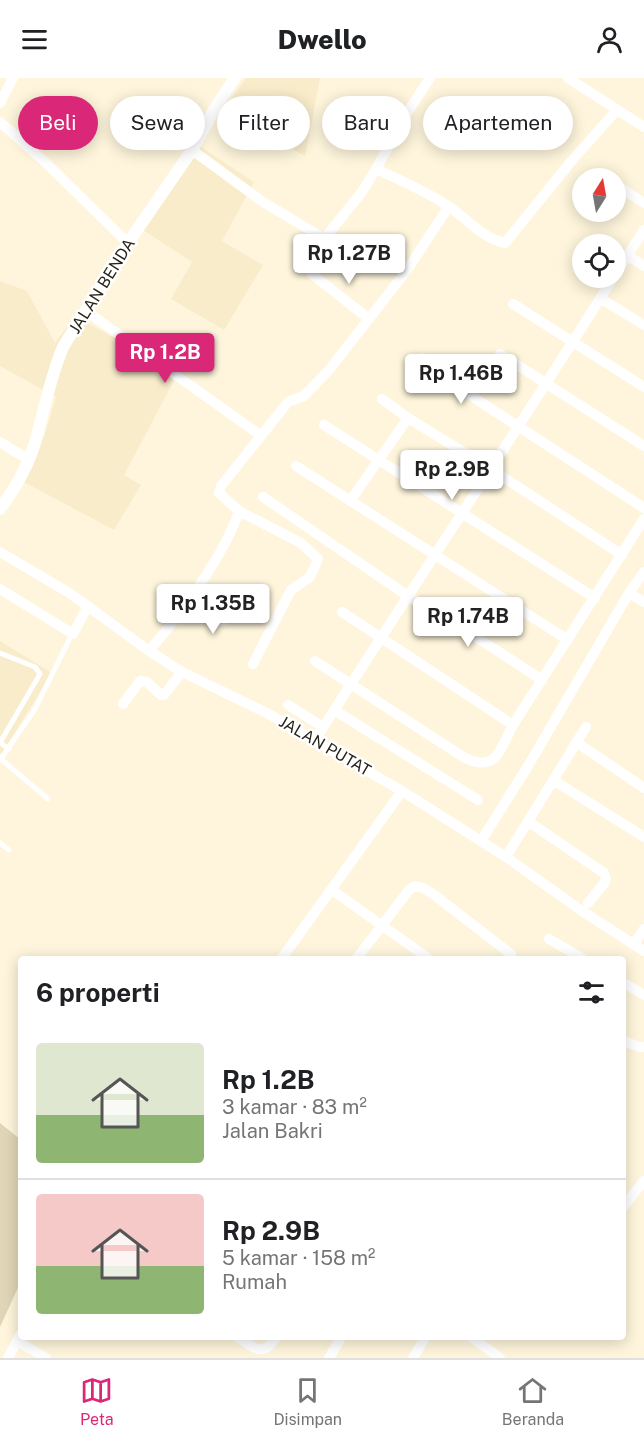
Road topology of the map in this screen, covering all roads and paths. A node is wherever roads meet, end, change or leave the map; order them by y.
1 (13, 78) edge
2 (235, 78) edge
3 (430, 78) edge
4 (568, 78) edge
5 (0, 103) edge
6 (617, 110) junction
7 (0, 122) edge
8 (205, 126) edge
9 (644, 126) edge
10 (192, 150) joint
11 (376, 169) junction
12 (626, 191) edge
13 (644, 203) edge
14 (449, 206) junction
15 (644, 230) edge
16 (325, 239) junction
17 (128, 243) junction
18 (627, 255) joint
19 (644, 266) edge
20 (606, 288) edge
21 (600, 298) junction
22 (513, 303) dead end
23 (86, 311) junction
24 (369, 319) junction
25 (644, 325) edge
26 (573, 342) junction
27 (500, 354) dead end
28 (423, 358) dead end
29 (544, 383) junction
30 (644, 387) edge
31 (382, 399) dead end
32 (408, 418) junction
33 (324, 425) dead end
34 (517, 426) junction
35 (260, 435) junction
36 (0, 442) edge
37 (644, 446) edge
38 (378, 459) junction
39 (29, 460) junction
40 (296, 466) dead end
41 (491, 469) junction
42 (263, 497) dead end
43 (350, 501) junction
44 (644, 508) edge
45 (0, 509) edge
46 (240, 511) junction
47 (462, 512) junction
48 (644, 519) edge
49 (0, 552) edge
50 (622, 555) junction
51 (435, 556) junction
52 (644, 572) edge
53 (0, 589) edge
54 (629, 593) junction
55 (408, 596) junction
56 (595, 598) junction
57 (644, 602) edge
58 (185, 605) junction
59 (88, 606) junction
60 (234, 610) dead end
61 (342, 612) dead end
62 (73, 634) junction
63 (379, 638) junction
64 (568, 640) junction
65 (149, 651) junction
66 (0, 653) edge
67 (315, 661) dead end
68 (253, 664) dead end
69 (182, 672) junction
70 (542, 680) junction
71 (350, 684) junction
72 (123, 704) dead end
73 (288, 705) dead end
74 (334, 710) junction
75 (513, 724) junction
76 (323, 727) junction
77 (586, 727) dead end
78 (315, 740) junction
79 (576, 742) junction
80 (9, 748) junction
81 (0, 759) edge
82 (553, 780) junction
83 (644, 788) edge
84 (402, 791) junction
85 (48, 799) dead end
86 (478, 800) dead end
87 (529, 822) junction
88 (644, 837) edge
89 (481, 841) junction
90 (0, 843) edge
91 (9, 850) dead end
92 (506, 857) junction
93 (332, 890) junction
94 (588, 903) dead end
95 (382, 924) junction
96 (644, 929) edge
97 (549, 939) dead end
98 (634, 944) junction
99 (644, 951) edge
100 (511, 954) dead end
101 (283, 956) edge
102 (358, 956) edge
103 (425, 956) edge
104 (579, 956) edge
105 (626, 984) edge
106 (644, 995) edge
107 (626, 1042) edge
108 (644, 1047) edge
109 (643, 1185) edge
110 (626, 1204) edge
111 (18, 1339) edge
112 (23, 1340) edge
113 (242, 1340) edge
114 (275, 1340) edge
115 (340, 1340) edge
116 (424, 1340) edge
117 (475, 1340) edge
118 (8, 1358) edge
119 (46, 1358) edge
120 (329, 1358) edge
121 (413, 1358) edge
122 (500, 1358) edge

1 - 5 street
2 - 8 street, JALAN BENDA
3 - 11 street
4 - 6 street
6 - 9 street
6 - 14 street
7 - 17 street
10 - 16 street
10 - 17 street, JALAN BENDA
11 - 14 street
11 - 16 street
12 - 13 street
14 - 24 street
15 - 18 street
16 - 24 street
17 - 23 street, JALAN BENDA
18 - 19 street
20 - 21 street
21 - 25 street
21 - 26 street
22 - 26 street
23 - 35 street
23 - 39 street, JALAN BENDA
24 - 35 street
26 - 29 street
26 - 30 street
27 - 29 street
28 - 34 street
29 - 34 street
29 - 37 street
31 - 32 street
32 - 38 street
32 - 41 street
33 - 38 street
34 - 41 street
34 - 44 street
35 - 46 street
36 - 39 street
38 - 43 street
38 - 47 street
39 - 45 street, JALAN BENDA
40 - 43 street
41 - 47 street
41 - 50 street
42 - 55 street
43 - 51 street
46 - 58 street
46 - 68 street
47 - 51 street
47 - 56 street
48 - 50 street
49 - 59 street, JALAN PUTAT
50 - 56 street
51 - 55 street
51 - 64 street
52 - 54 street
53 - 62 street
54 - 57 street
54 - 89 street
55 - 63 street
55 - 70 street
56 - 64 street
58 - 60 street
58 - 65 street
59 - 62 street
59 - 65 street, JALAN PUTAT
61 - 63 street
62 - 80 lane
63 - 71 street
63 - 75 street
64 - 70 street
65 - 69 street, JALAN PUTAT
66 - 80 lane
67 - 71 street
69 - 72 street
69 - 78 street, JALAN PUTAT
70 - 75 street
71 - 74 street
71 - 75 street
73 - 76 street
74 - 76 street
74 - 86 street
76 - 78 street
77 - 79 street
78 - 84 street, JALAN PUTAT
79 - 82 street
79 - 83 street
80 - 81 lane
81 - 85 lane
82 - 87 street
82 - 88 street
84 - 89 street, JALAN PUTAT
84 - 93 street
87 - 92 street
87 - 94 street
89 - 92 street, JALAN PUTAT
90 - 91 lane
92 - 98 street, JALAN PUTAT
93 - 95 street
93 - 101 street
95 - 100 street
95 - 102 street
95 - 103 street
96 - 98 street
97 - 104 street
98 - 99 street, JALAN PUTAT
105 - 106 street
107 - 108 street
109 - 110 street
111 - 118 street
112 - 119 street
113 - 114 street
115 - 120 street
116 - 121 street
117 - 122 street

